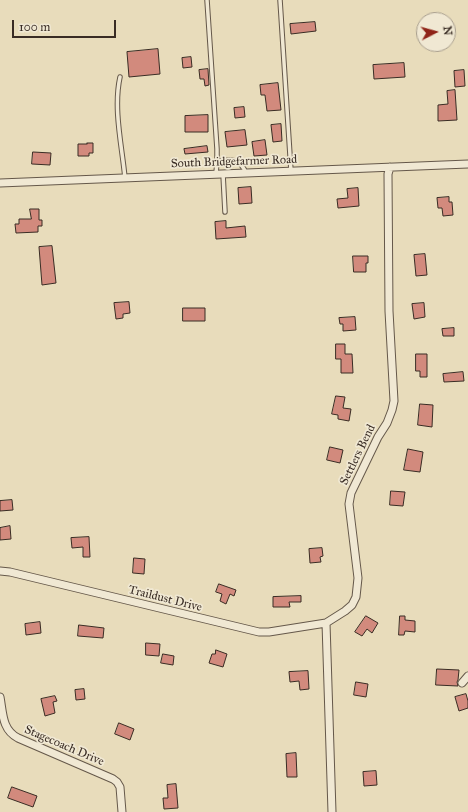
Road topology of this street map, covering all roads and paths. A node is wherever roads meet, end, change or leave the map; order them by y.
1 (207, 0) edge
2 (280, 0) edge
3 (120, 77) dead end
4 (217, 161) junction
5 (468, 164) edge
6 (390, 167) junction
7 (291, 171) junction
8 (246, 173) junction
9 (219, 174) junction
10 (126, 178) junction
11 (0, 183) edge
12 (225, 212) dead end
13 (0, 571) edge
14 (326, 623) junction
15 (468, 676) edge
16 (462, 683) dead end
17 (0, 697) edge
18 (122, 812) edge
19 (332, 812) edge

1 - 4 lane
2 - 7 lane
3 - 10 lane
4 - 8 lane
4 - 9 lane
5 - 6 street, South Bridgefarmer Road
6 - 7 street, South Bridgefarmer Road
6 - 14 street, Settlers Bend
7 - 8 street, South Bridgefarmer Road
8 - 9 street, South Bridgefarmer Road
9 - 10 street, South Bridgefarmer Road
9 - 12 lane
10 - 11 street, South Bridgefarmer Road
13 - 14 street, Traildust Drive
14 - 19 street
15 - 16 street
17 - 18 street, Stagecoach Drive

